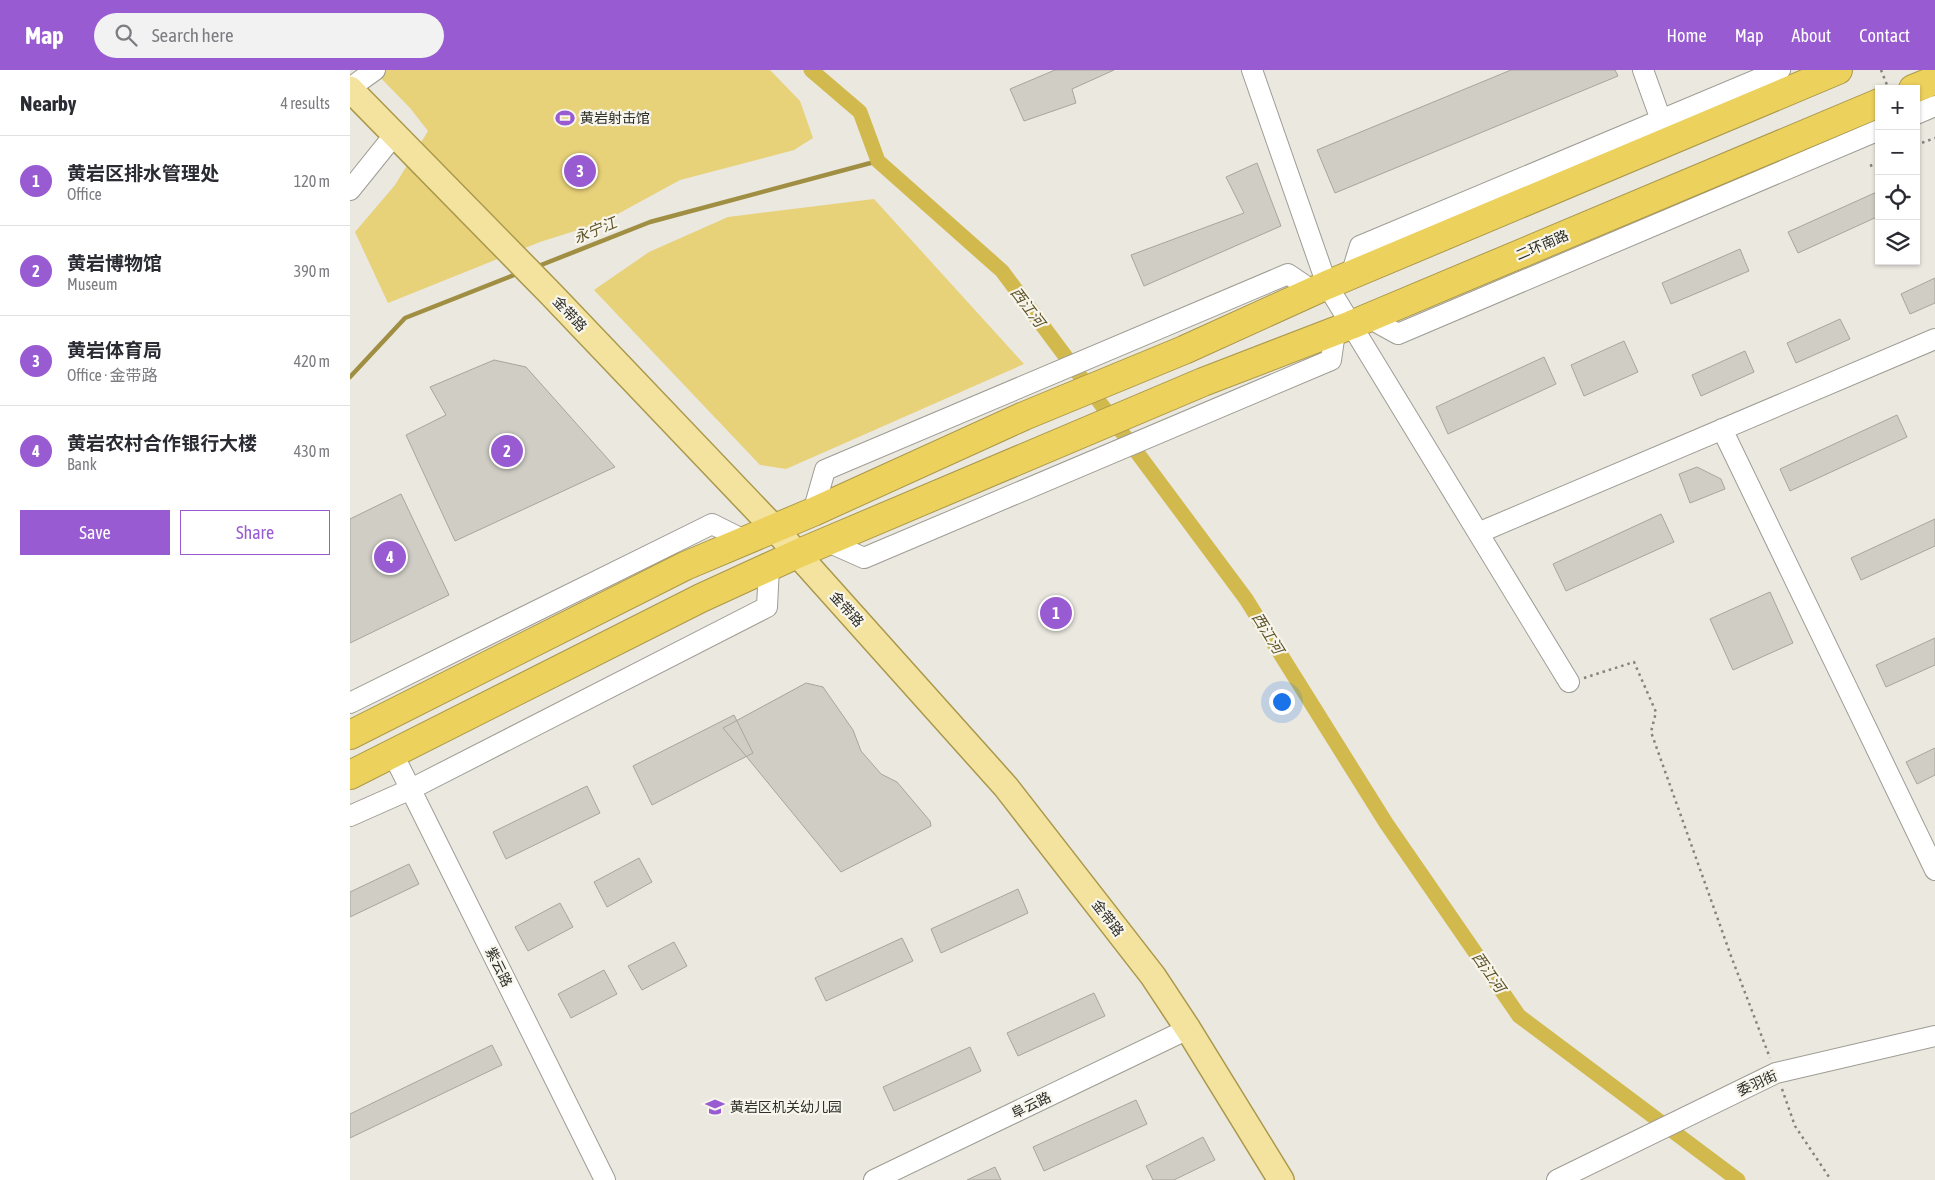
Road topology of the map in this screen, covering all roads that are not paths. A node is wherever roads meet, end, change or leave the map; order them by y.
1 (375, 70) edge
2 (1252, 70) edge
3 (1642, 70) edge
4 (1780, 70) edge
5 (1838, 70) edge
6 (1935, 80) edge
7 (1920, 86) edge
8 (350, 89) edge
9 (1875, 105) edge
10 (1935, 106) edge
11 (1920, 112) edge
12 (1661, 120) junction
13 (1875, 132) edge
14 (395, 134) junction
15 (350, 190) edge
16 (1330, 284) junction
17 (1351, 325) junction
18 (1935, 339) edge
19 (1722, 429) junction
20 (813, 512) junction
21 (774, 529) junction
22 (1478, 533) junction
23 (746, 541) junction
24 (828, 542) junction
25 (797, 554) junction
26 (769, 567) junction
27 (1568, 682) road end
28 (350, 703) edge
29 (350, 735) edge
30 (392, 754) junction
31 (350, 775) edge
32 (411, 789) junction
33 (350, 816) edge
34 (1935, 870) edge
35 (1188, 1029) junction
36 (1935, 1036) edge
37 (605, 1180) edge
38 (874, 1180) edge
39 (1281, 1180) edge
40 (1557, 1180) edge

1 - 8 street
2 - 16 street
3 - 12 street
4 - 12 street
5 - 16 highway
6 - 7 highway
8 - 14 main road, 金带路
9 - 17 highway, 二环南路
10 - 11 street
12 - 16 street
13 - 17 street
14 - 15 street
14 - 21 main road, 金带路
16 - 17 street
16 - 20 highway
16 - 20 street
17 - 22 street
17 - 24 highway, 二环南路
17 - 24 street
18 - 19 street
19 - 22 street
19 - 34 street
20 - 21 highway
21 - 23 highway
21 - 25 main road, 金带路
22 - 27 street
23 - 28 street
23 - 29 highway
24 - 25 highway, 二环南路
25 - 26 highway, 二环南路
25 - 35 main road, 金带路
26 - 30 highway, 二环南路
26 - 32 street
30 - 31 highway, 二环南路
30 - 32 street, 紫云路
32 - 33 street
32 - 37 street, 紫云路
35 - 38 street, 阜云路
35 - 39 main road, 金带路
36 - 40 street, 委羽街

